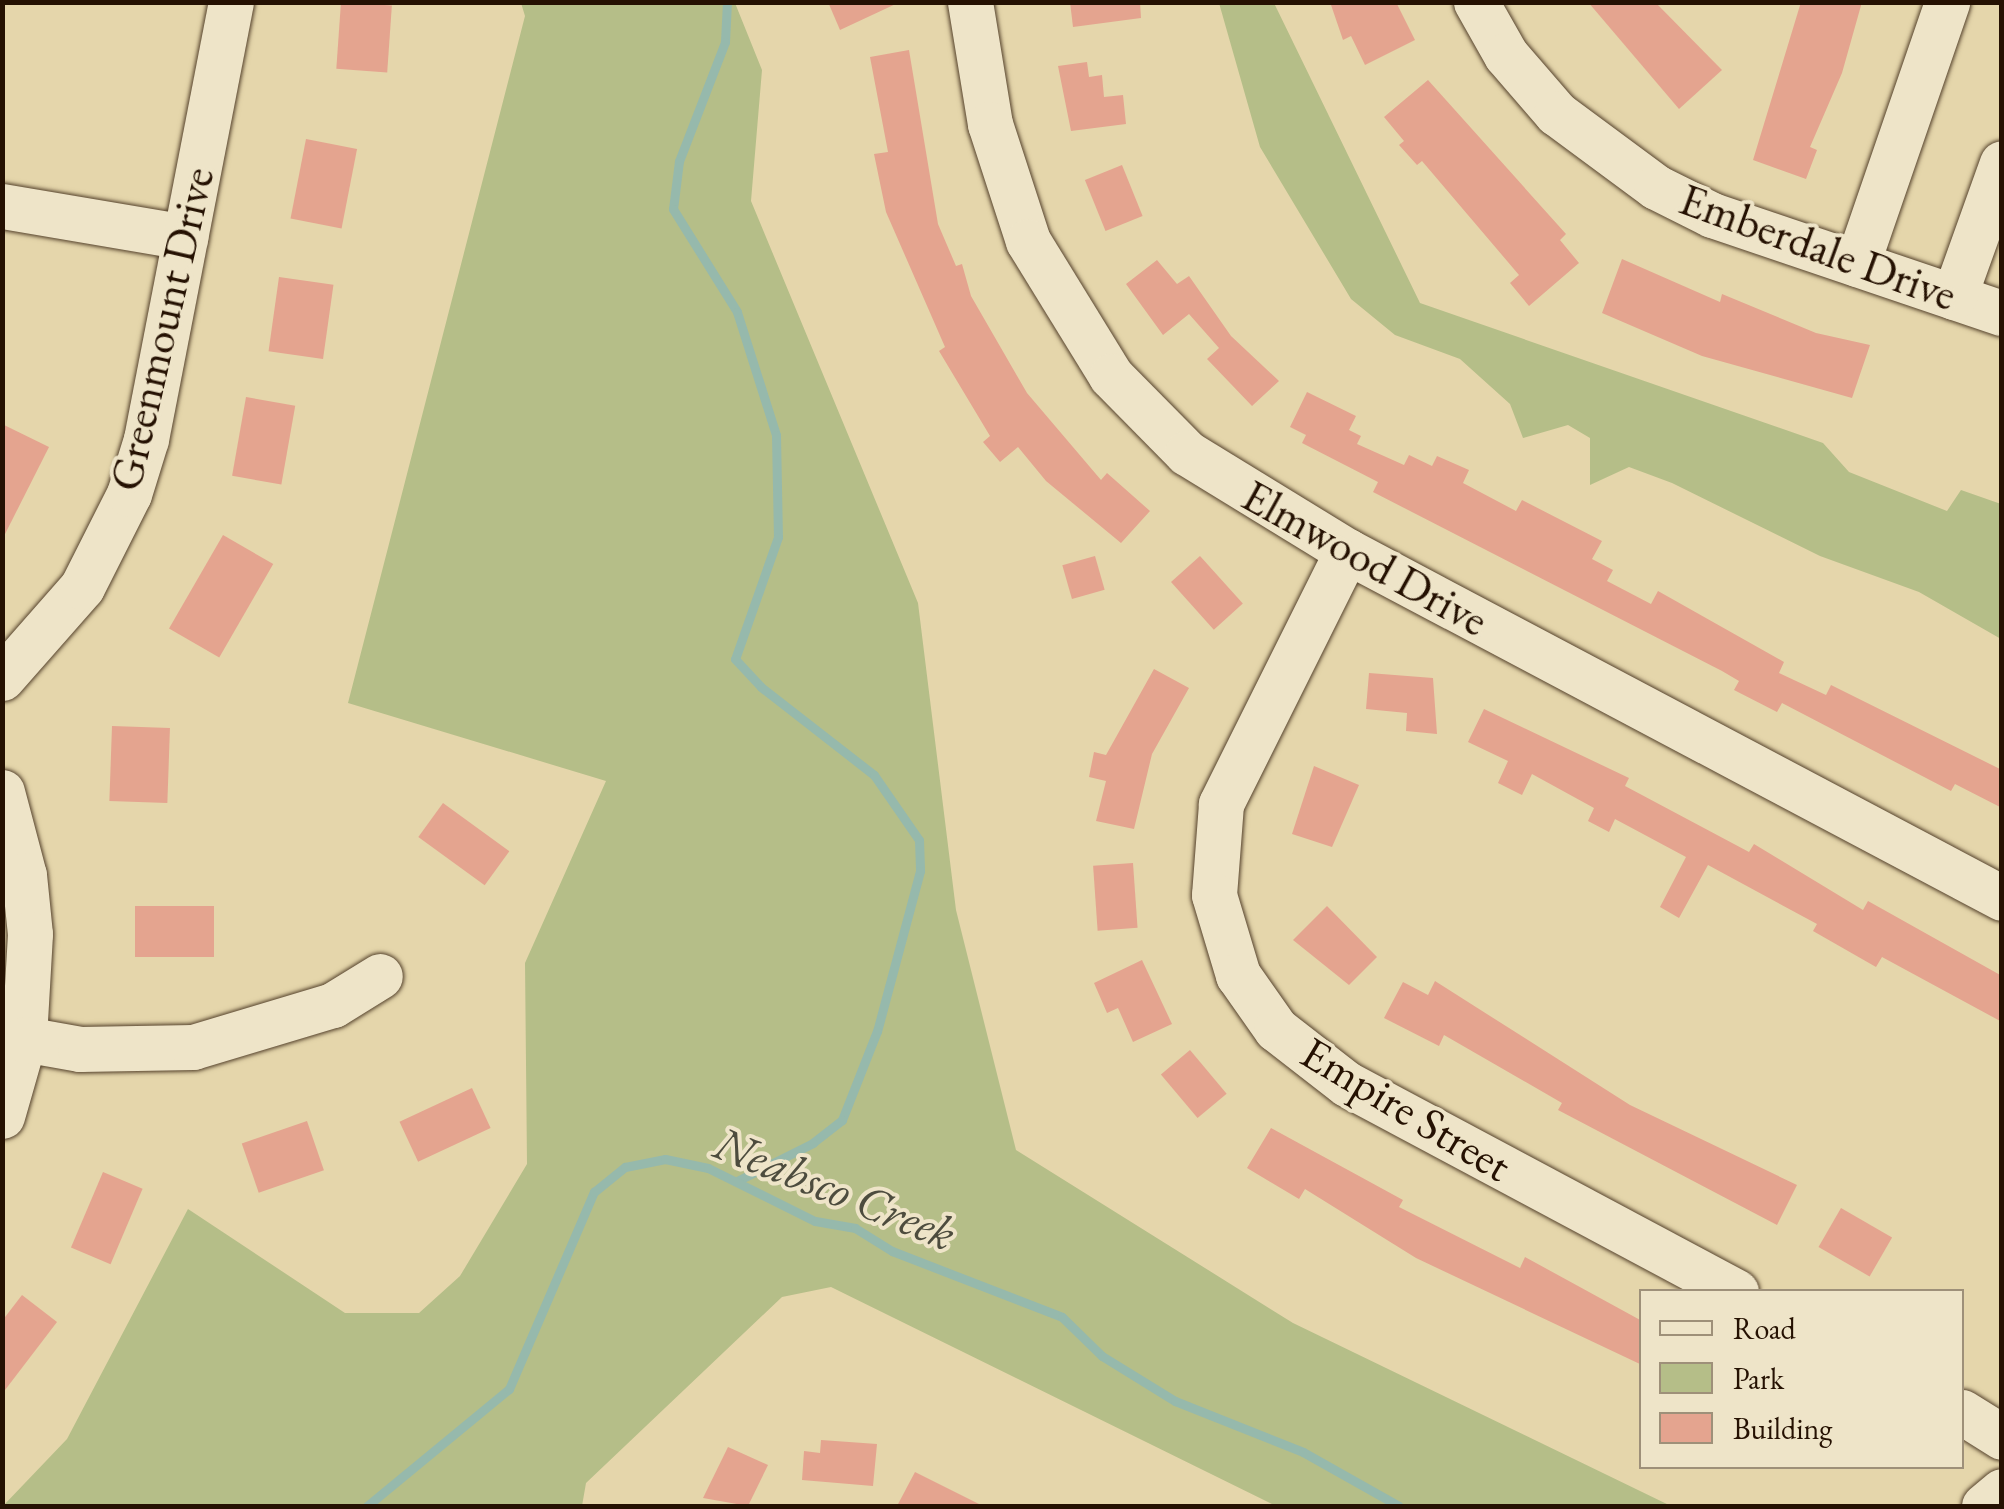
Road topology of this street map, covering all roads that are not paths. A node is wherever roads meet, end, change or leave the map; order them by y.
1 (232, 2) edge
2 (970, 2) edge
3 (1476, 2) edge
4 (1947, 2) edge
5 (2002, 163) edge
6 (2, 206) edge
7 (185, 237) junction
8 (1857, 264) junction
9 (1954, 297) junction
10 (2002, 313) edge
11 (1347, 552) junction
12 (2, 678) edge
13 (2, 792) edge
14 (2002, 898) edge
15 (380, 976) dead end
16 (24, 1039) junction
17 (2, 1116) edge
18 (1730, 1289) edge
19 (1964, 1413) edge
20 (2002, 1437) edge
21 (2002, 1490) edge
22 (1984, 1506) edge

1 - 7 street, Greenmount Drive
2 - 11 street, Elmwood Drive
3 - 8 street, Emberdale Drive
4 - 8 street
5 - 9 street
6 - 7 street
7 - 12 street, Greenmount Drive
8 - 9 street, Emberdale Drive
9 - 10 street, Emberdale Drive
11 - 14 street, Elmwood Drive
11 - 18 street, Empire Street
13 - 16 street
15 - 16 street
16 - 17 street
19 - 20 street
21 - 22 street

